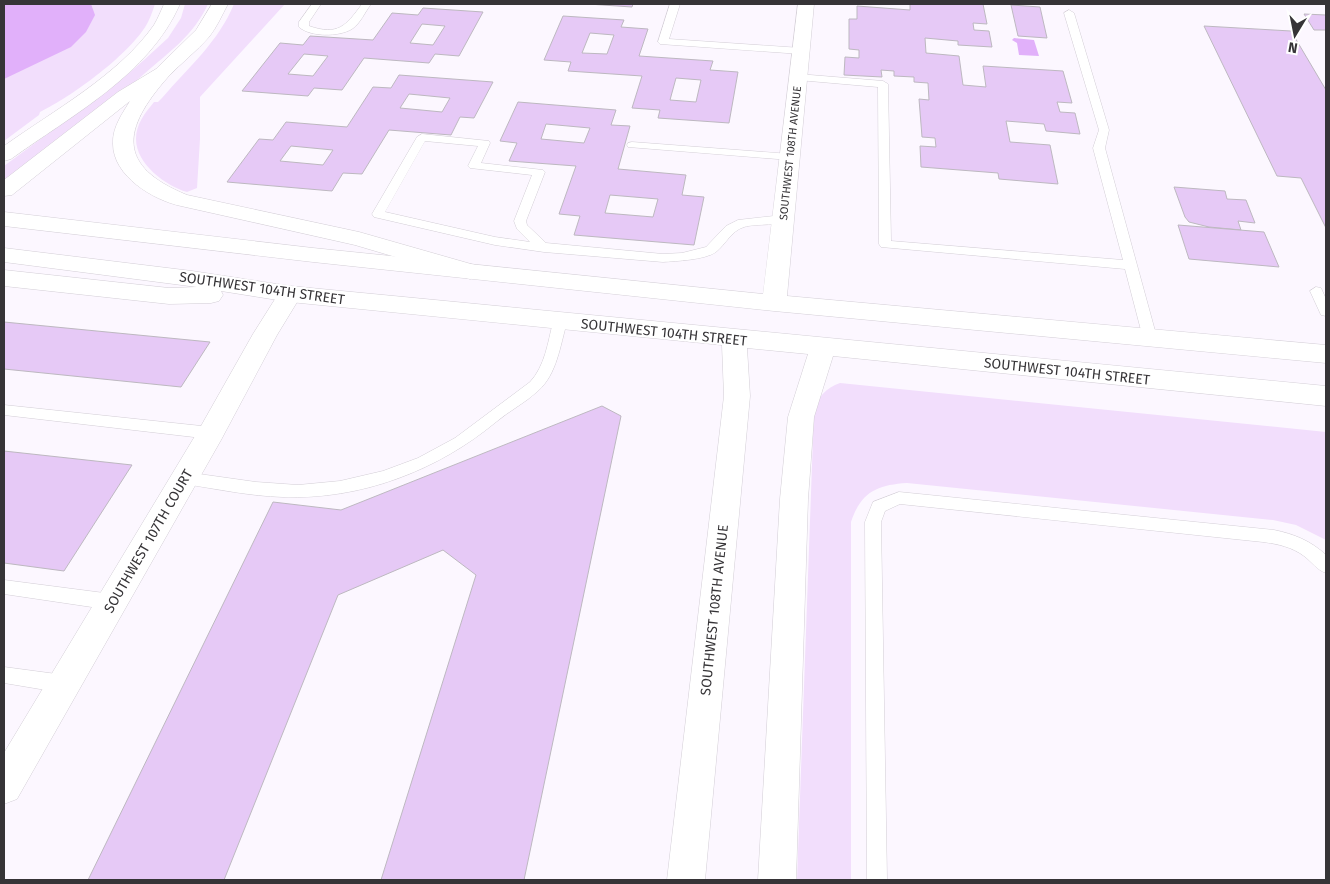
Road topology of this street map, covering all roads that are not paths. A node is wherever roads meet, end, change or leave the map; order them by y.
1 (172, 4) edge
2 (220, 4) edge
3 (316, 4) edge
4 (366, 4) edge
5 (675, 4) edge
6 (806, 4) edge
7 (1069, 13) dead end
8 (801, 51) junction
9 (162, 73) junction
10 (798, 77) junction
11 (632, 145) dead end
12 (4, 154) edge
13 (790, 157) junction
14 (4, 190) edge
15 (4, 219) edge
16 (783, 219) junction
17 (544, 248) junction
18 (4, 255) edge
19 (1131, 265) junction
20 (470, 271) junction
21 (4, 278) edge
22 (1316, 290) dead end
23 (290, 294) junction
24 (774, 303) junction
25 (1326, 312) edge
26 (560, 322) junction
27 (1150, 338) junction
28 (734, 339) junction
29 (823, 347) junction
30 (1326, 354) edge
31 (1326, 396) edge
32 (4, 410) edge
33 (211, 433) junction
34 (185, 478) junction
35 (1326, 566) edge
36 (4, 587) edge
37 (112, 602) junction
38 (4, 675) edge
39 (64, 684) junction
40 (4, 786) edge
41 (686, 880) edge
42 (777, 880) edge
43 (877, 880) edge

1 - 12 main road
2 - 9 main road
3 - 4 lane
5 - 8 lane
6 - 8 main road, SOUTHWEST 108TH AVENUE
7 - 19 lane
8 - 10 main road, SOUTHWEST 108TH AVENUE
9 - 14 main road
9 - 20 main road
10 - 13 main road, SOUTHWEST 108TH AVENUE
10 - 19 lane
11 - 13 lane
13 - 16 main road, SOUTHWEST 108TH AVENUE
15 - 20 main road
16 - 17 lane
16 - 24 main road, SOUTHWEST 108TH AVENUE
17 - 17 lane
18 - 23 main road, SOUTHWEST 104TH STREET
19 - 27 lane
20 - 24 main road
21 - 23 main road
22 - 25 lane
23 - 26 main road, SOUTHWEST 104TH STREET
23 - 33 main road, SOUTHWEST 107TH COURT
24 - 27 main road
26 - 28 main road, SOUTHWEST 104TH STREET
26 - 34 lane
27 - 30 main road
28 - 29 main road, SOUTHWEST 104TH STREET
28 - 41 main road, SOUTHWEST 108TH AVENUE
29 - 31 main road, SOUTHWEST 104TH STREET
29 - 42 main road
32 - 33 lane
33 - 34 main road, SOUTHWEST 107TH COURT
34 - 37 main road, SOUTHWEST 107TH COURT
35 - 43 lane
36 - 37 lane
37 - 39 main road, SOUTHWEST 107TH COURT
38 - 39 lane
39 - 40 main road, SOUTHWEST 107TH COURT

